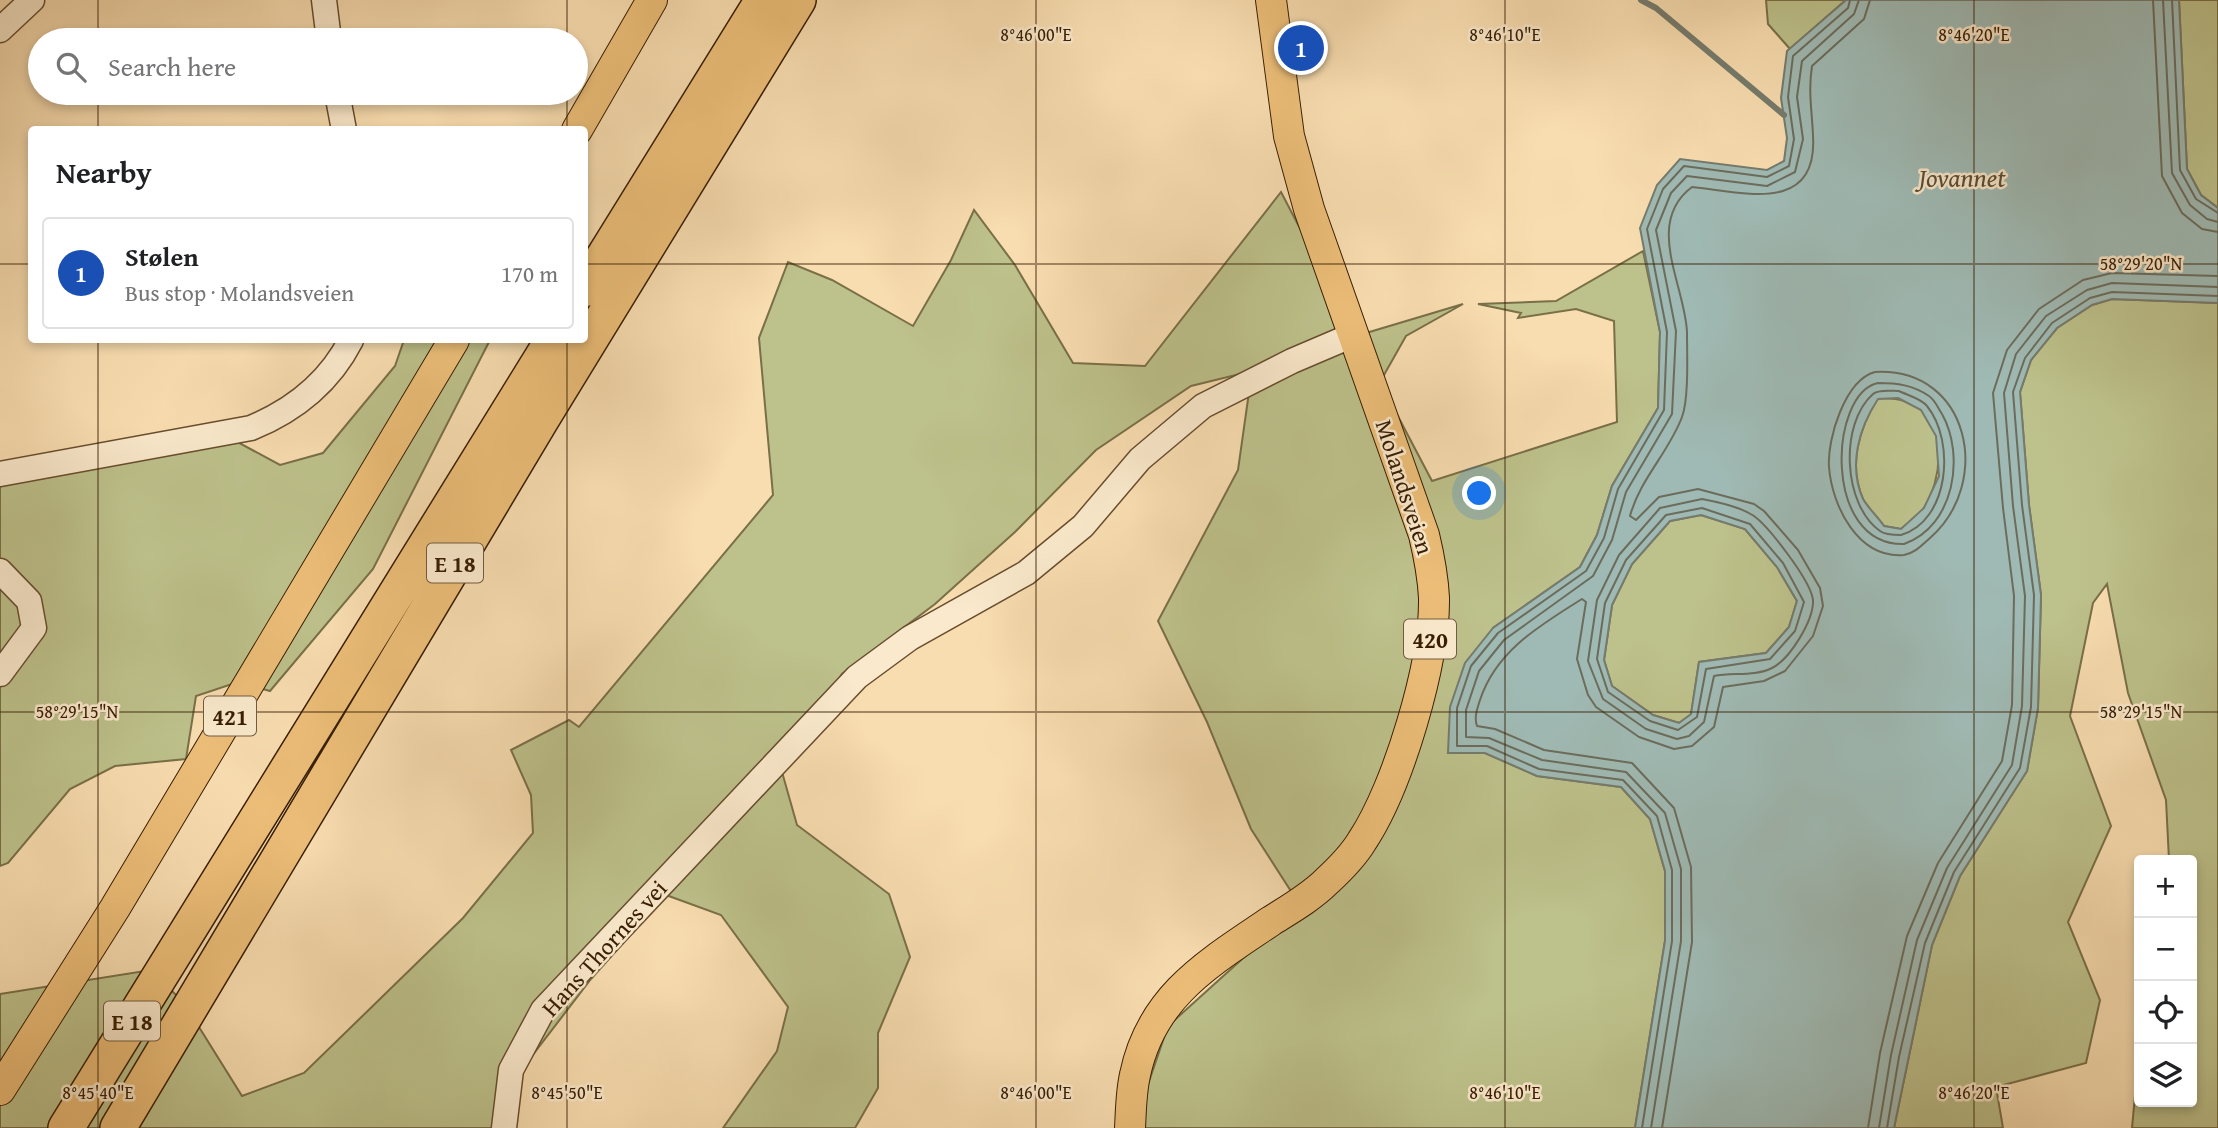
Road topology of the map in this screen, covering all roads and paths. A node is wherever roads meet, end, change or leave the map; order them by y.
1 (32, 0) edge
2 (324, 0) edge
3 (638, 0) edge
4 (652, 0) edge
5 (764, 0) edge
6 (798, 0) edge
7 (1271, 0) edge
8 (327, 28) edge
9 (0, 30) edge
10 (588, 87) edge
11 (339, 105) edge
12 (577, 105) edge
13 (343, 126) edge
14 (565, 126) edge
15 (579, 126) edge
16 (588, 283) edge
17 (1353, 335) junction
18 (588, 342) edge
19 (349, 343) edge
20 (438, 343) edge
21 (452, 343) edge
22 (552, 343) edge
23 (588, 343) edge
24 (0, 474) edge
25 (0, 571) edge
26 (0, 674) edge
27 (0, 1068) edge
28 (0, 1090) edge
29 (66, 1128) edge
30 (118, 1128) edge
31 (504, 1128) edge
32 (1130, 1128) edge

1 - 9 street
2 - 8 street
3 - 10 main road
4 - 15 main road
5 - 16 highway
6 - 18 highway, E 18
7 - 17 main road, Molandsveien / 420
11 - 13 street
12 - 14 main road
17 - 31 street, Hans Thornes vei
17 - 32 main road, Molandsveien / 420
19 - 24 street
20 - 27 main road, 421
21 - 28 main road, 421
22 - 29 highway, E 18
23 - 30 highway, E 18
25 - 26 street

